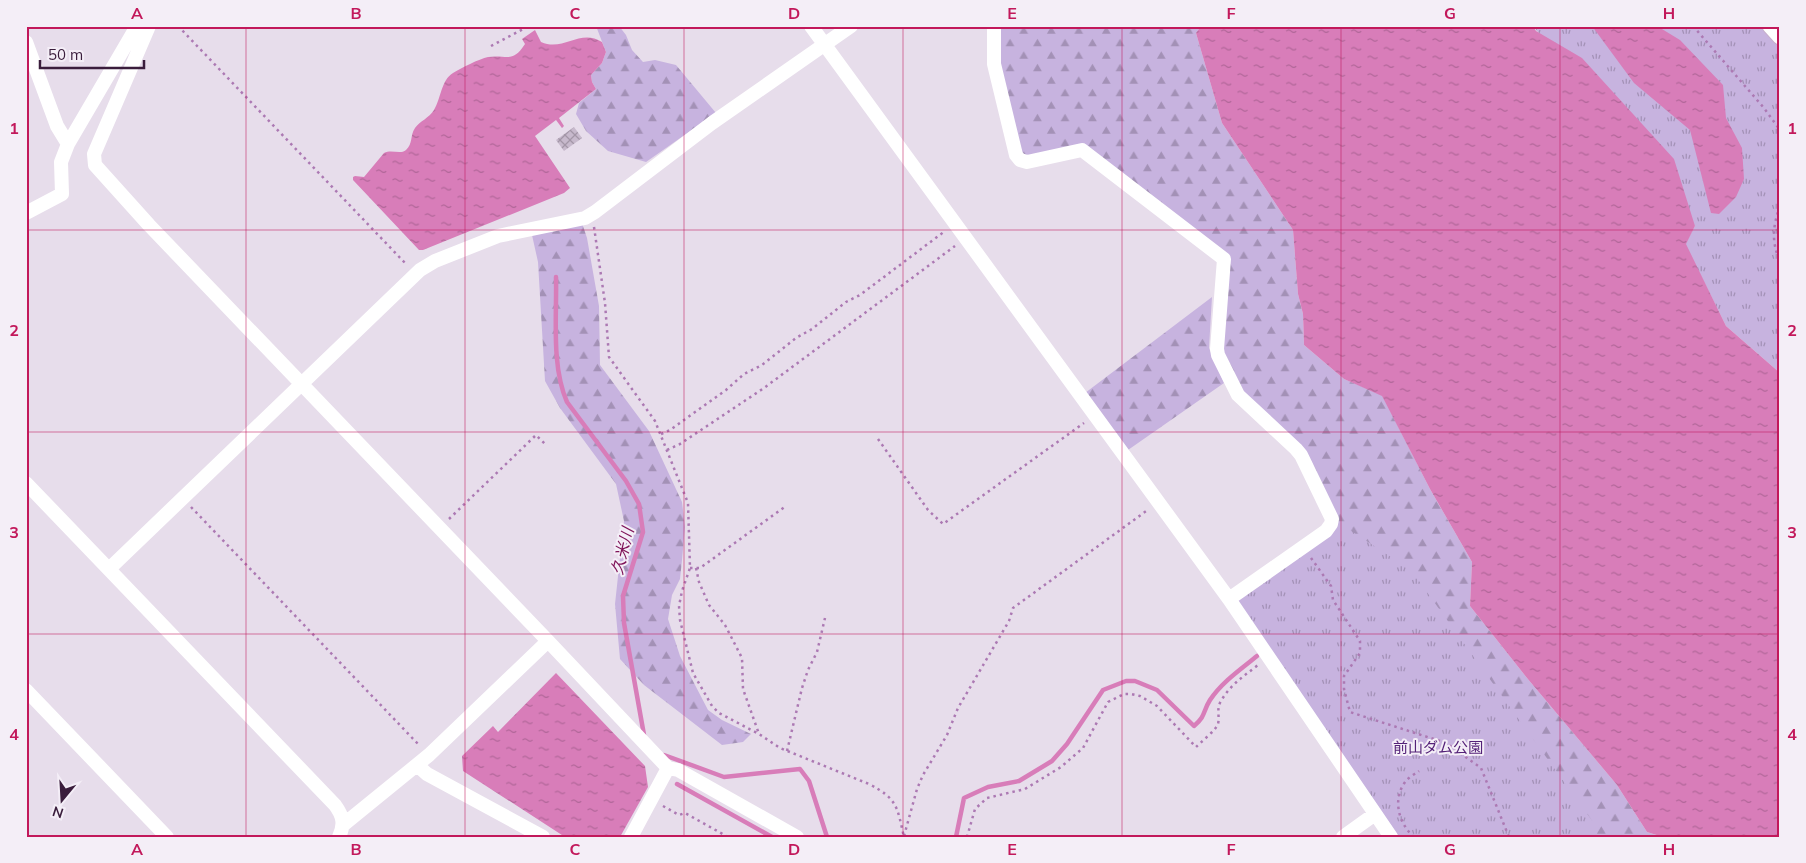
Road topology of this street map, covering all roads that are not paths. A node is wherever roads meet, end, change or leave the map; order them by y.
1 (137, 26) edge
2 (149, 26) edge
3 (811, 26) edge
4 (851, 26) edge
5 (994, 26) edge
6 (1770, 26) edge
7 (1780, 37) edge
8 (26, 42) edge
9 (825, 45) junction
10 (68, 144) junction
11 (26, 213) edge
12 (302, 384) junction
13 (29, 491) edge
14 (108, 569) junction
15 (1229, 599) junction
16 (548, 641) junction
17 (26, 690) edge
18 (417, 765) junction
19 (668, 768) junction
20 (1375, 814) junction
21 (341, 831) edge
22 (167, 837) edge
23 (543, 837) edge
24 (631, 837) edge
25 (797, 837) edge
26 (1343, 837) edge
27 (1391, 837) edge

1 - 10 street
2 - 12 street
3 - 9 street
4 - 9 street
5 - 15 street
6 - 7 street
8 - 10 street
9 - 12 street
9 - 15 street
10 - 11 street
12 - 14 street
12 - 16 street
13 - 14 street
14 - 21 street
15 - 20 street
16 - 18 street
16 - 19 street
17 - 22 street
18 - 21 street
18 - 23 street
19 - 24 street
19 - 25 street
20 - 26 street
20 - 27 street

